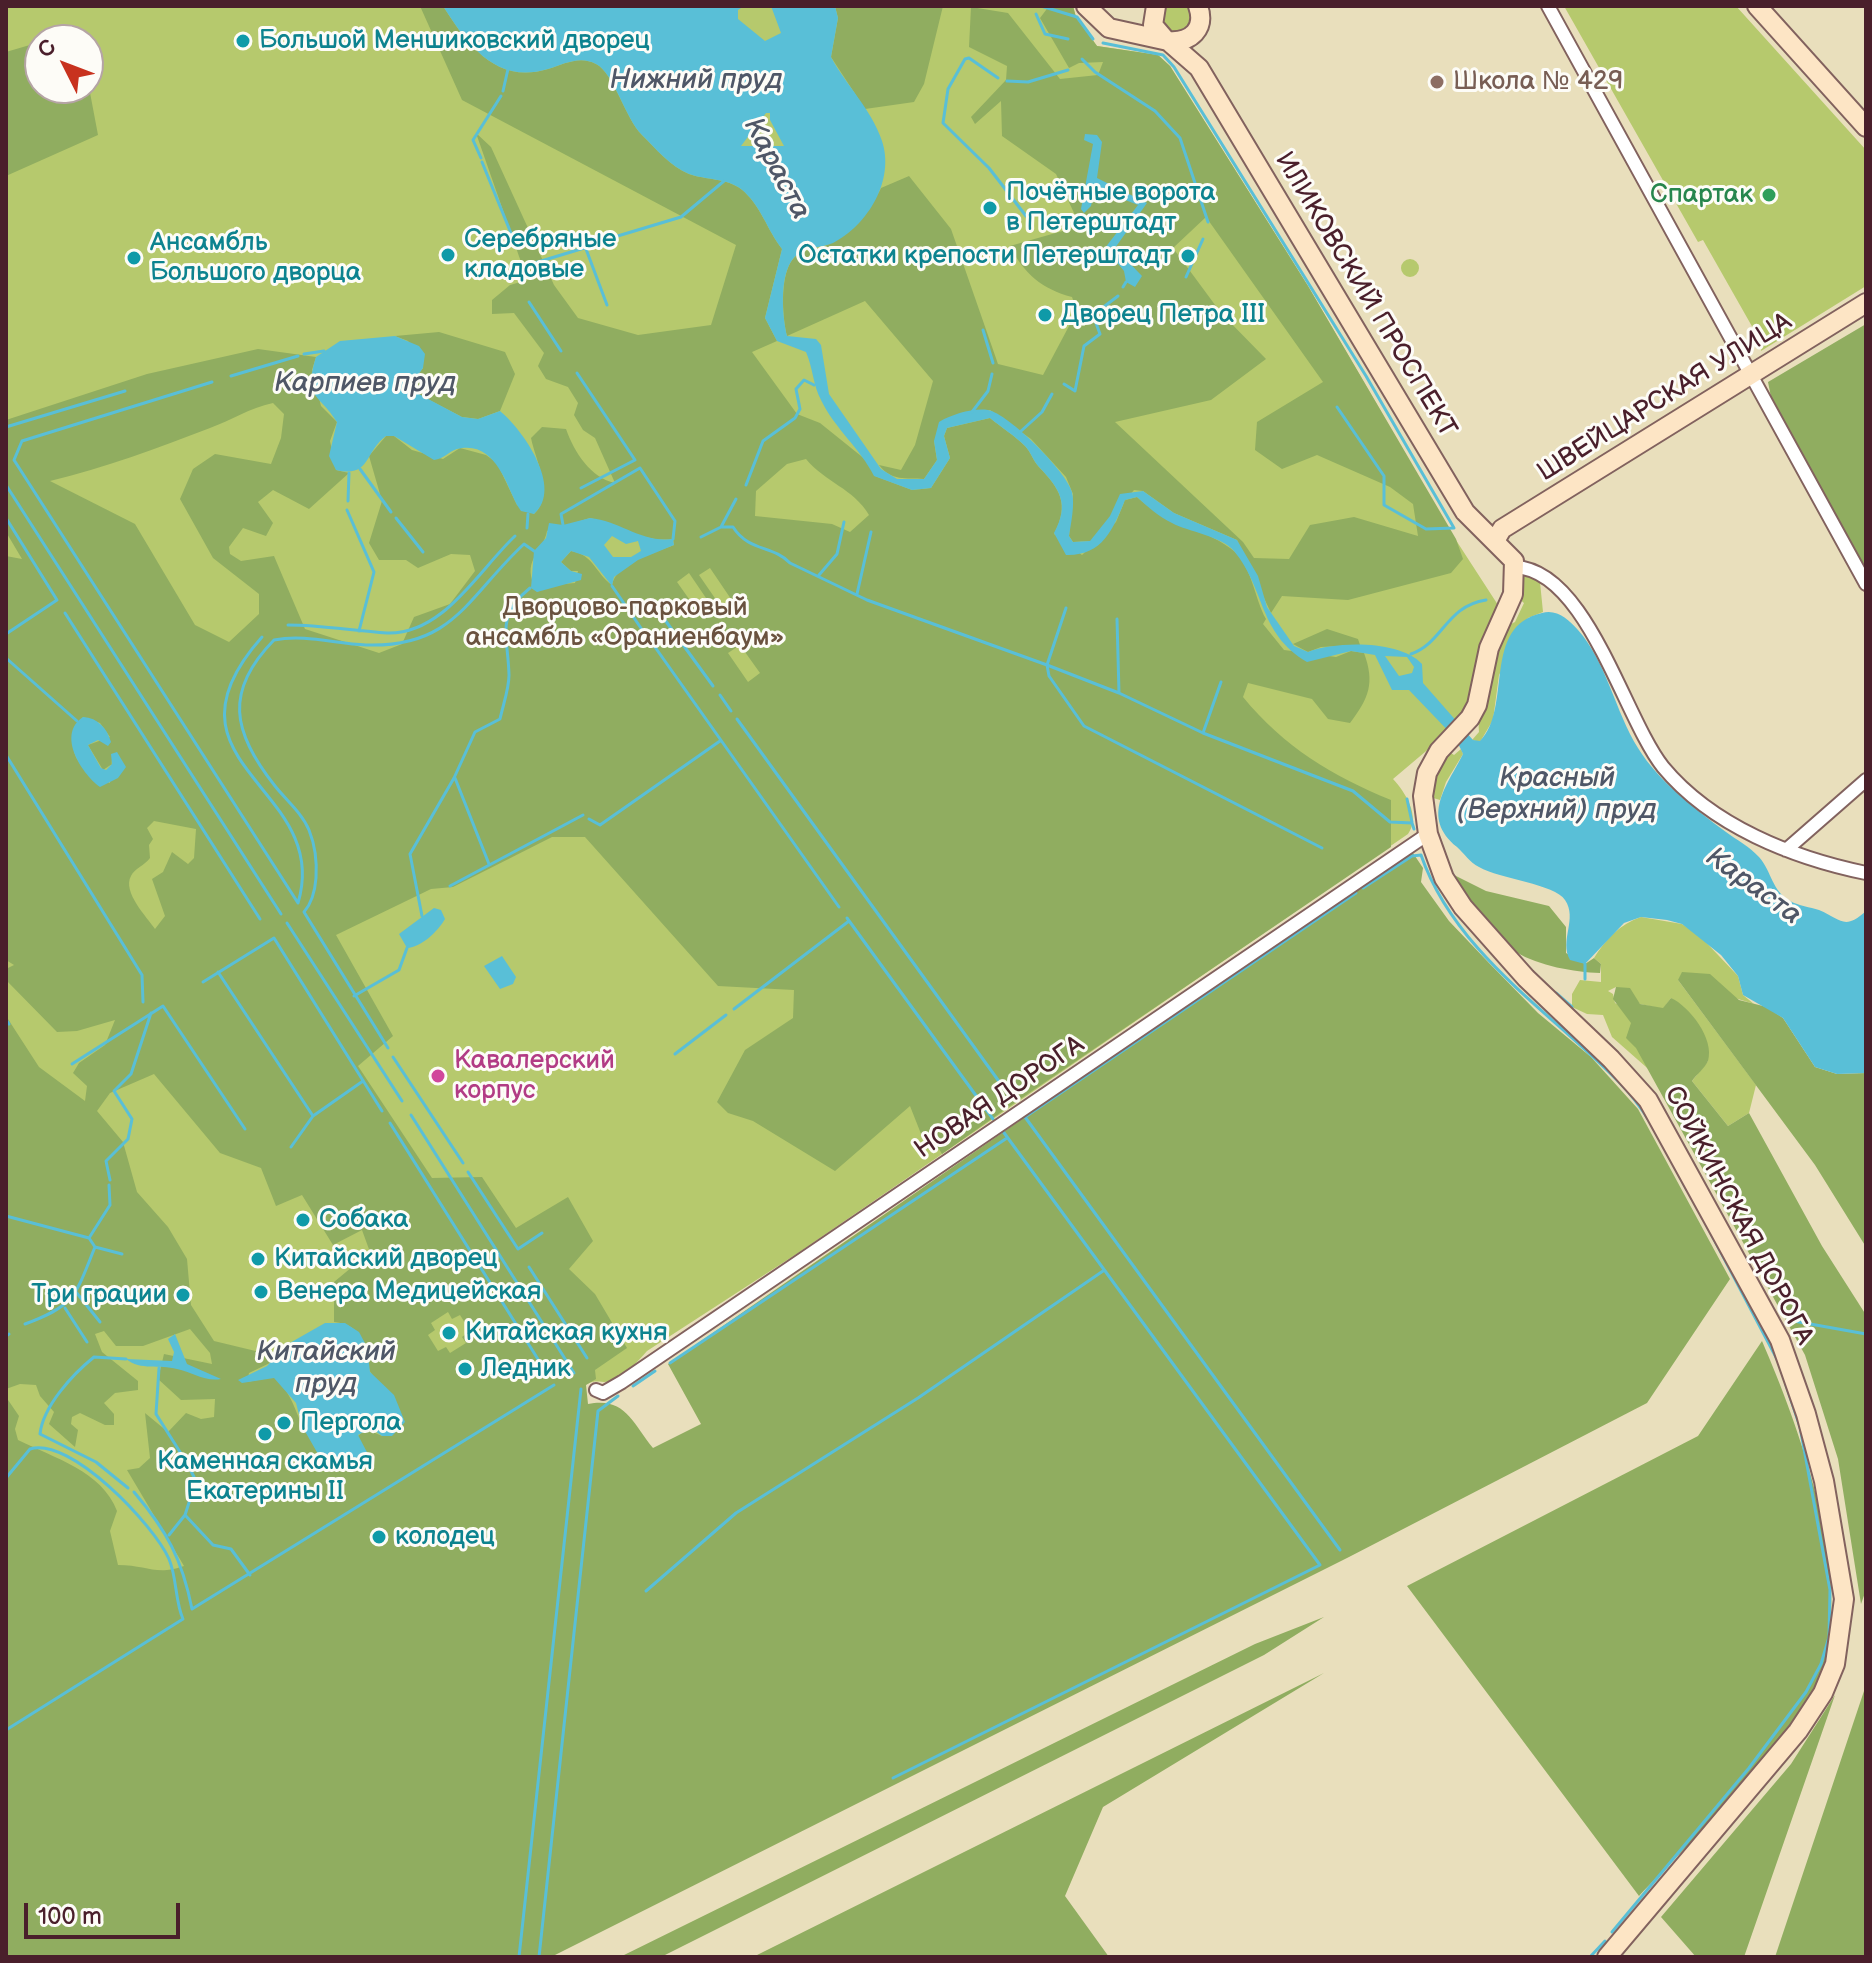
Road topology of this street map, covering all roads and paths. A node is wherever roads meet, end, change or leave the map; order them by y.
1 (1086, 6) edge
2 (1156, 6) edge
3 (1548, 6) edge
4 (1757, 6) edge
5 (1202, 12) edge
6 (1167, 40) junction
7 (1199, 68) junction
8 (1866, 127) edge
9 (1866, 303) edge
10 (1751, 375) junction
11 (1495, 541) junction
12 (1515, 567) junction
13 (1865, 580) edge
14 (1866, 780) edge
15 (1428, 834) junction
16 (1786, 850) junction
17 (1866, 873) edge
18 (596, 1390) dead end
19 (1613, 1955) edge

1 - 6 main road, ИЛИКОВСКИЙ ПРОСПЕКТ
2 - 6 main road
3 - 10 street
4 - 8 main road
5 - 6 main road
5 - 7 main road
6 - 7 main road, ИЛИКОВСКИЙ ПРОСПЕКТ
7 - 11 main road, ИЛИКОВСКИЙ ПРОСПЕКТ
9 - 10 main road, ШВЕЙЦАРСКАЯ УЛИЦА
10 - 11 main road, ШВЕЙЦАРСКАЯ УЛИЦА
10 - 13 street
11 - 12 main road, ИЛИКОВСКИЙ ПРОСПЕКТ
12 - 15 main road, СОЙКИНСКАЯ ДОРОГА
12 - 16 street
14 - 16 street
15 - 18 street, НОВАЯ ДОРОГА
15 - 19 main road, СОЙКИНСКАЯ ДОРОГА
16 - 17 street

